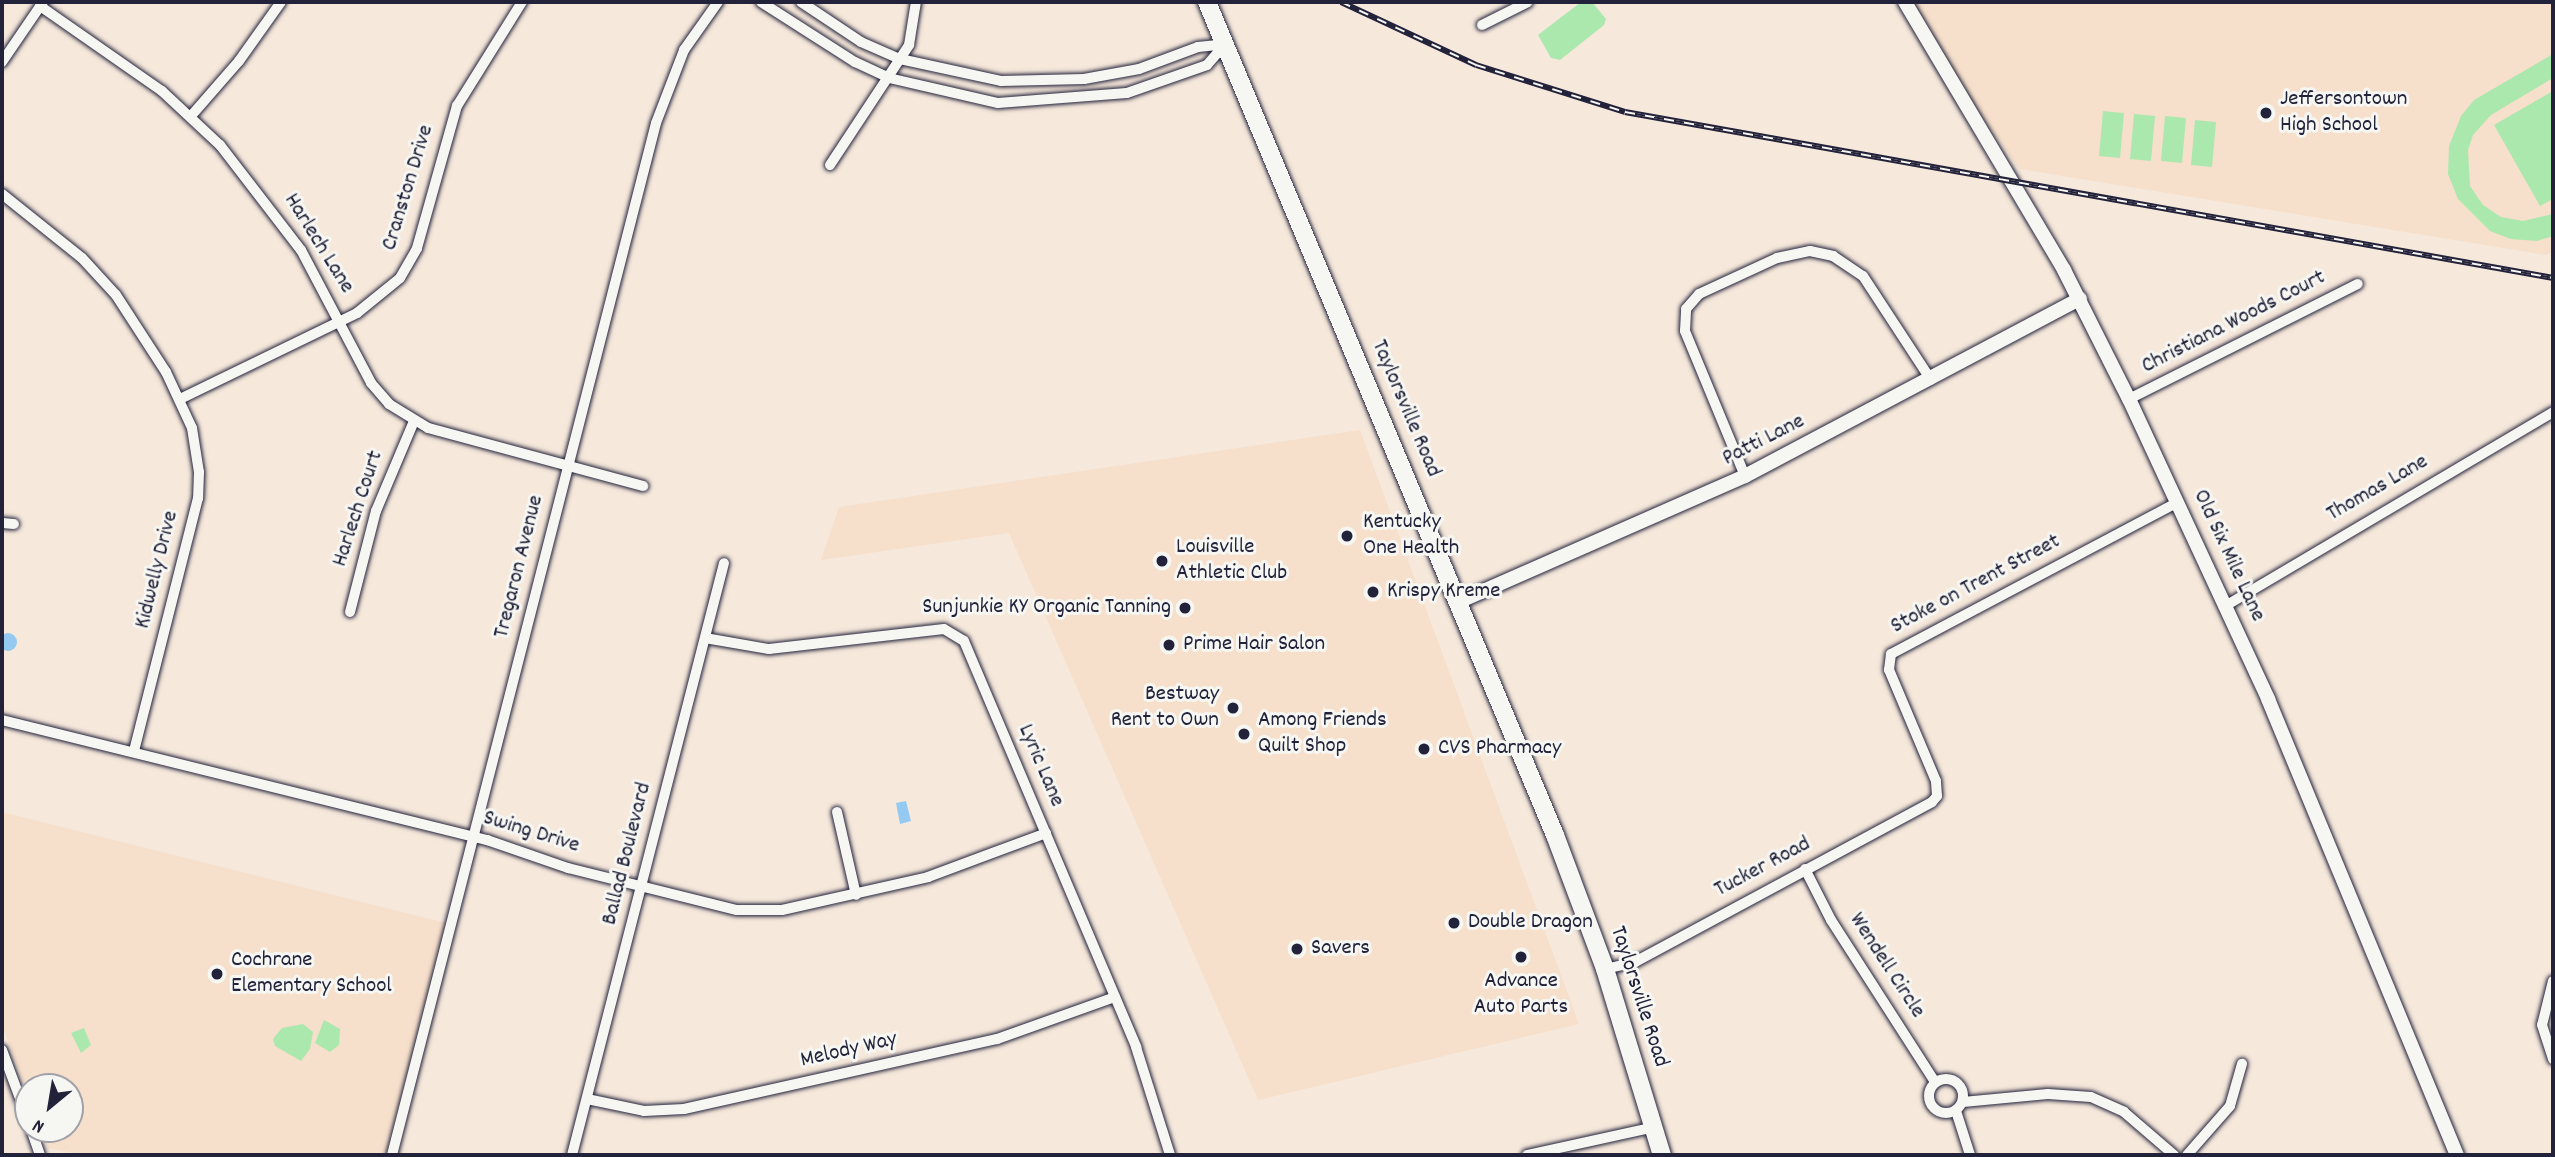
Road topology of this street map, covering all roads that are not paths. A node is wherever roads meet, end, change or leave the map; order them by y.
1 (281, 2) edge
2 (522, 2) edge
3 (718, 2) edge
4 (761, 2) edge
5 (801, 2) edge
6 (916, 2) edge
7 (1208, 2) edge
8 (1528, 2) edge
9 (1905, 2) edge
10 (41, 4) edge
11 (1482, 26) dead end
12 (1225, 44) junction
13 (900, 59) junction
14 (2, 62) edge
15 (889, 78) junction
16 (191, 116) junction
17 (830, 165) dead end
18 (2, 194) edge
19 (2358, 284) dead end
20 (2080, 299) junction
21 (340, 322) junction
22 (1930, 380) junction
23 (180, 399) junction
24 (2129, 399) junction
25 (2553, 412) edge
26 (414, 421) junction
27 (568, 465) junction
28 (1745, 476) junction
29 (643, 486) dead end
30 (2178, 502) junction
31 (2, 523) edge
32 (14, 524) dead end
33 (724, 563) dead end
34 (1458, 602) junction
35 (2227, 605) junction
36 (351, 612) dead end
37 (705, 638) junction
38 (2, 720) edge
39 (134, 751) junction
40 (1937, 796) joint
41 (836, 812) dead end
42 (1046, 833) junction
43 (473, 837) junction
44 (1805, 870) junction
45 (641, 887) junction
46 (856, 895) junction
47 (1605, 969) junction
48 (2553, 981) edge
49 (1115, 997) junction
50 (2, 1050) edge
51 (2553, 1059) edge
52 (2242, 1064) dead end
53 (14, 1082) edge
54 (1935, 1082) junction
55 (587, 1099) junction
56 (1959, 1106) junction
57 (1654, 1127) junction
58 (392, 1155) edge
59 (572, 1155) edge
60 (1170, 1155) edge
61 (1527, 1155) edge
62 (1662, 1155) edge
63 (1970, 1155) edge
64 (2174, 1155) edge
65 (2187, 1155) edge
66 (2457, 1155) edge

1 - 16 street
2 - 21 street, Cranston Drive
3 - 27 street, Tregaron Avenue
4 - 15 street
5 - 13 street
6 - 13 street
7 - 12 main road, Taylorsville Road
8 - 11 street
9 - 20 street, Old Six Mile Lane
10 - 14 street
10 - 16 street, Harlech Lane
12 - 13 street
12 - 15 street
12 - 34 main road, Taylorsville Road
13 - 15 street
15 - 17 street
16 - 21 street, Harlech Lane
18 - 23 street, Kidwelly Drive
19 - 24 street, Christiana Woods Court
20 - 22 street, Patti Lane
20 - 24 street, Old Six Mile Lane
21 - 23 street, Cranston Drive
21 - 26 street, Harlech Lane
22 - 28 street, Patti Lane
22 - 28 street
23 - 39 street, Kidwelly Drive
24 - 30 street, Old Six Mile Lane
25 - 35 street, Thomas Lane
26 - 27 street, Harlech Lane
26 - 36 street, Harlech Court
27 - 29 street, Harlech Lane
27 - 43 street, Tregaron Avenue
28 - 34 street, Patti Lane
30 - 35 street, Old Six Mile Lane
30 - 40 street, Stoke on Trent Street
31 - 32 street
33 - 37 street, Ballad Boulevard
34 - 47 main road, Taylorsville Road
35 - 66 street, Old Six Mile Lane
37 - 42 street, Lyric Lane
37 - 45 street, Ballad Boulevard
38 - 39 street, Swing Drive
39 - 43 street, Swing Drive
40 - 44 street, Tucker Road
41 - 46 street
42 - 46 street, Swing Drive
42 - 49 street, Lyric Lane
43 - 45 street, Swing Drive
43 - 58 street, Tregaron Avenue
44 - 47 street, Tucker Road
44 - 54 street, Wendell Circle
45 - 46 street, Swing Drive
45 - 55 street, Ballad Boulevard
47 - 57 main road, Taylorsville Road
48 - 51 street
49 - 55 street, Melody Way
49 - 60 street, Lyric Lane
50 - 53 street
52 - 65 street
54 - 56 street, Wendell Circle
54 - 56 street, Wendell Circle
55 - 59 street, Ballad Boulevard
56 - 63 street
56 - 64 street
57 - 61 street
57 - 62 main road, Taylorsville Road

